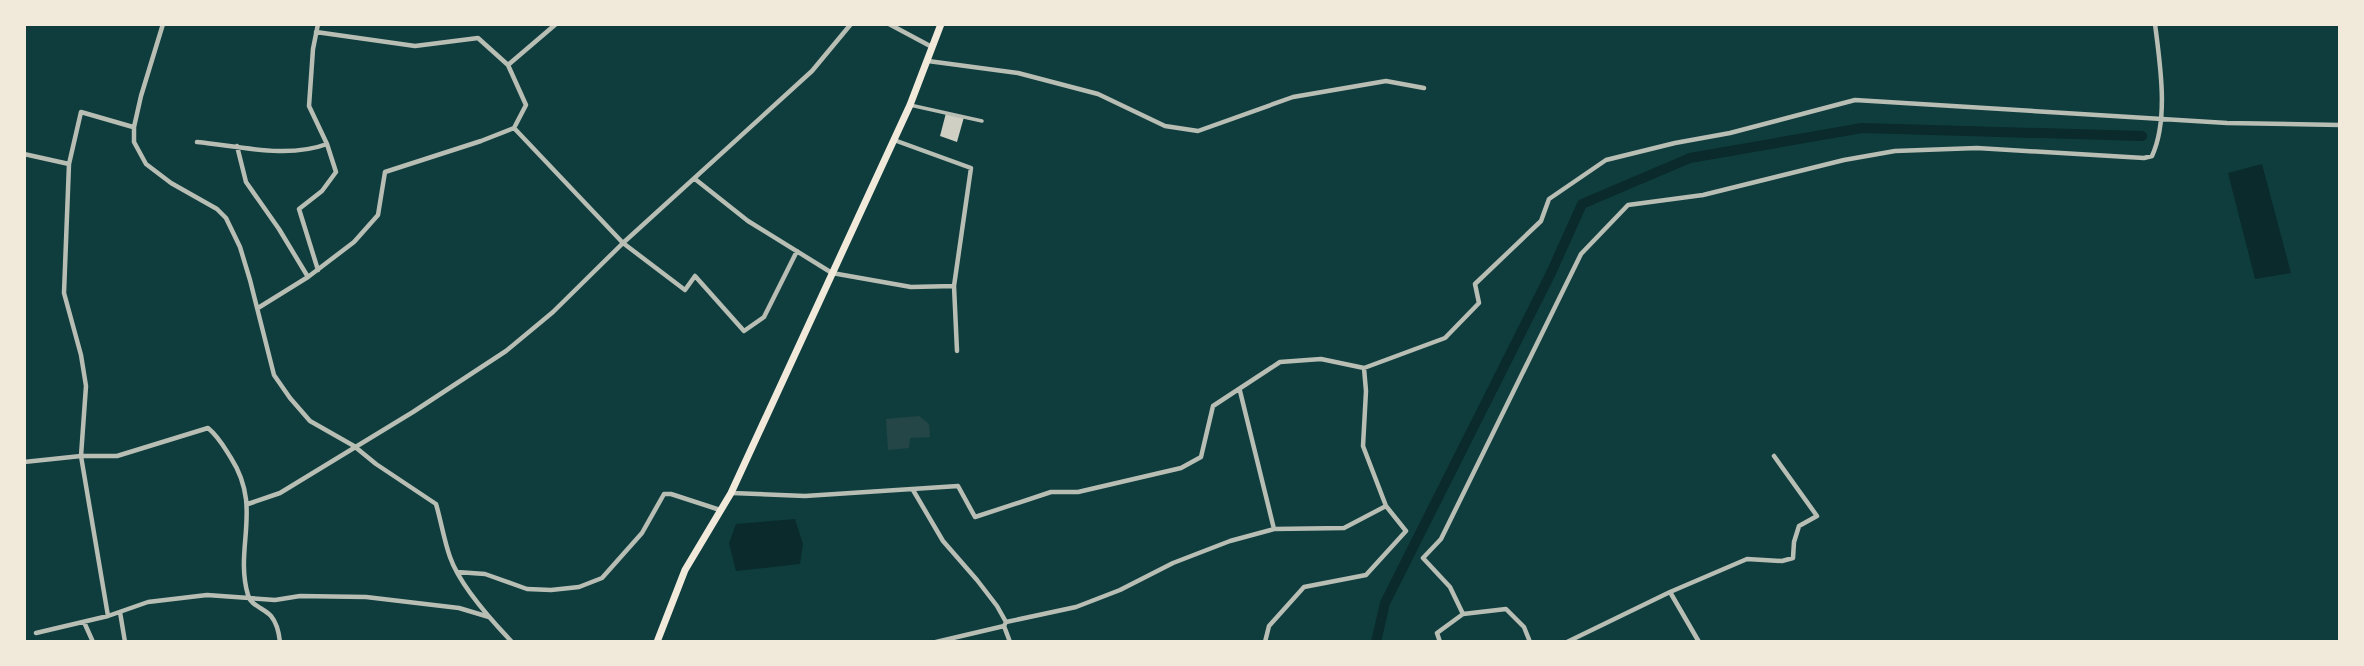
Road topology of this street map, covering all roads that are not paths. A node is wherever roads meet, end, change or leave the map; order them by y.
1 (163, 24) edge
2 (318, 24) edge
3 (556, 24) edge
4 (851, 24) edge
5 (889, 24) edge
6 (941, 24) edge
7 (2155, 24) edge
8 (316, 32) junction
9 (932, 48) junction
10 (928, 61) junction
11 (508, 65) junction
12 (1424, 88) dead end
13 (910, 105) junction
14 (2161, 120) junction
15 (982, 121) dead end
16 (2340, 125) edge
17 (134, 127) junction
18 (514, 128) junction
19 (894, 140) junction
20 (197, 142) dead end
21 (327, 144) junction
22 (237, 146) junction
23 (24, 154) edge
24 (69, 164) junction
25 (695, 179) junction
26 (623, 243) junction
27 (797, 251) junction
28 (317, 270) junction
29 (832, 273) junction
30 (308, 277) junction
31 (954, 286) junction
32 (258, 309) junction
33 (957, 351) dead end
34 (1364, 368) junction
35 (1240, 391) junction
36 (354, 446) junction
37 (81, 456) junction
38 (1774, 456) dead end
39 (24, 461) edge
40 (913, 490) junction
41 (731, 493) junction
42 (248, 504) junction
43 (1386, 506) junction
44 (721, 510) junction
45 (1274, 529) junction
46 (456, 572) junction
47 (1670, 592) junction
48 (249, 599) junction
49 (120, 612) junction
50 (1463, 614) junction
51 (108, 616) junction
52 (490, 617) junction
53 (84, 622) junction
54 (1005, 624) junction
55 (36, 633) dead end
56 (93, 642) edge
57 (125, 642) edge
58 (280, 642) edge
59 (512, 642) edge
60 (657, 642) edge
61 (936, 642) edge
62 (1010, 642) edge
63 (1265, 642) edge
64 (1440, 642) edge
65 (1530, 642) edge
66 (1567, 642) edge
67 (1699, 642) edge

1 - 17 street
2 - 8 street
3 - 11 street
4 - 25 street
5 - 9 street
6 - 9 main road
7 - 14 street
8 - 11 street
8 - 21 street
9 - 10 main road
10 - 12 street
10 - 13 main road
11 - 18 street
13 - 15 street
13 - 19 main road
14 - 16 street
14 - 34 street
14 - 50 street
17 - 24 street
17 - 32 street
18 - 26 street
18 - 28 street
19 - 29 main road
19 - 31 street
20 - 22 street
21 - 22 street
21 - 28 street
22 - 30 street
23 - 24 street
24 - 37 street
25 - 26 street
25 - 27 street
26 - 27 street
26 - 36 street
27 - 29 street
28 - 30 street
29 - 31 street
29 - 41 main road
30 - 32 street
31 - 33 street
32 - 36 street
34 - 35 street
34 - 43 street
35 - 40 street
35 - 45 street
36 - 42 street
36 - 46 street
37 - 39 street
37 - 42 street
37 - 51 street
38 - 47 street
40 - 41 street
40 - 54 street
41 - 44 main road
42 - 48 street
43 - 45 street
43 - 63 street
44 - 46 street
44 - 60 main road
45 - 54 street
46 - 52 street
47 - 66 street
47 - 67 street
48 - 49 street
48 - 52 street
48 - 58 street
49 - 51 street
49 - 57 street
50 - 64 street
50 - 65 street
51 - 53 street
52 - 59 street
53 - 55 street
53 - 56 street
54 - 61 street
54 - 62 street

